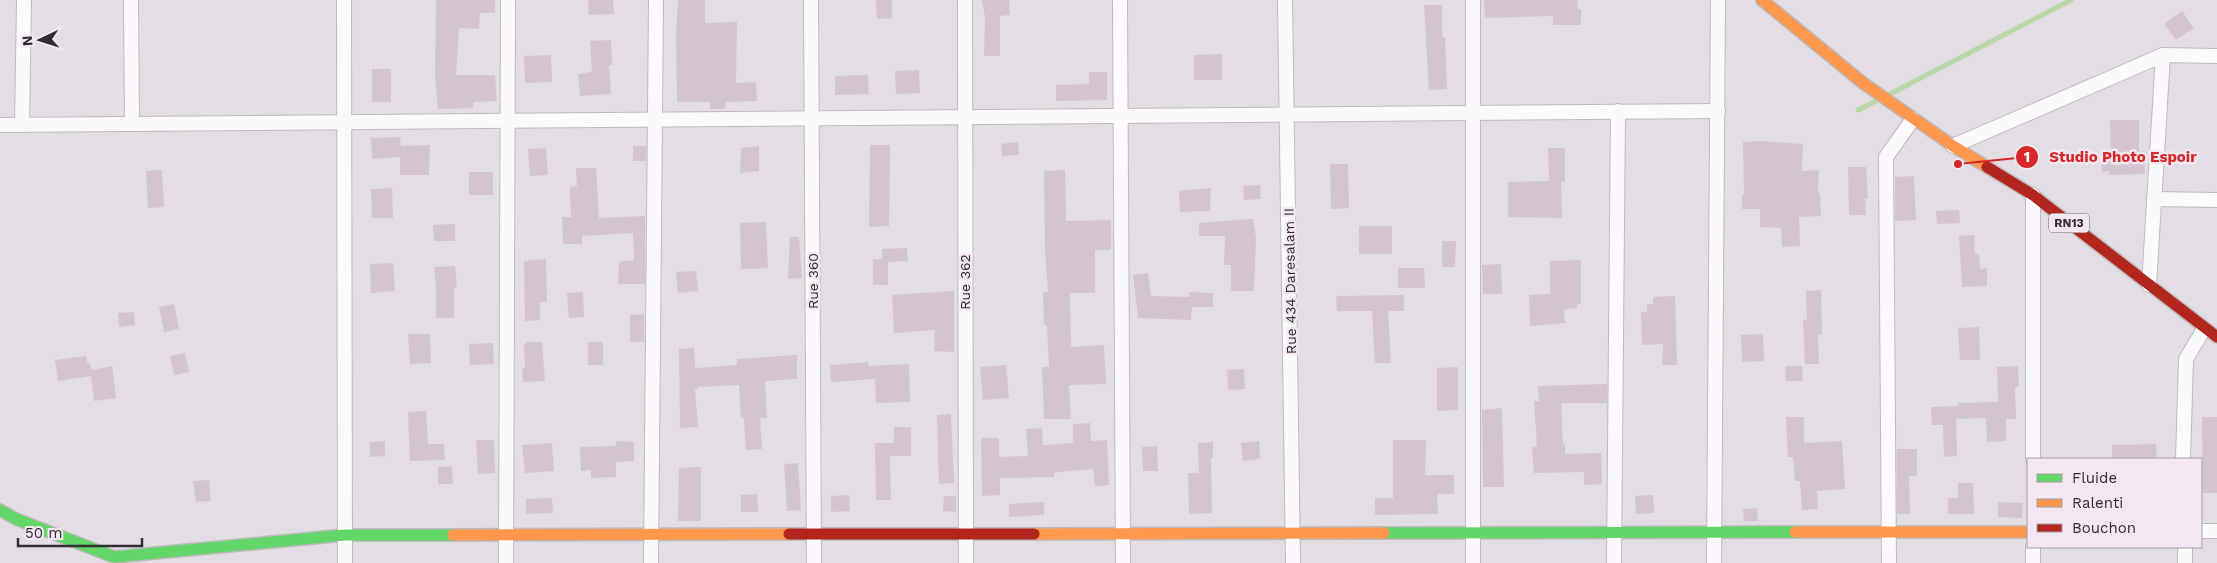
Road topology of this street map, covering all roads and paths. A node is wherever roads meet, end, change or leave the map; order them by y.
1 (24, 0) edge
2 (131, 0) edge
3 (344, 0) edge
4 (508, 0) edge
5 (656, 0) edge
6 (811, 0) edge
7 (965, 0) edge
8 (1120, 0) edge
9 (1285, 0) edge
10 (1473, 0) edge
11 (1718, 0) edge
12 (1771, 3) edge
13 (2163, 55) junction
14 (2217, 56) edge
15 (1618, 111) junction
16 (1718, 111) junction
17 (1473, 113) junction
18 (1287, 114) junction
19 (1120, 116) junction
20 (964, 117) junction
21 (812, 118) junction
22 (655, 120) junction
23 (1913, 120) junction
24 (508, 121) junction
25 (344, 122) junction
26 (132, 124) junction
27 (0, 125) edge
28 (22, 125) junction
29 (1953, 146) junction
30 (2033, 196) junction
31 (2154, 199) junction
32 (2217, 200) edge
33 (2149, 285) junction
34 (2204, 329) junction
35 (2217, 337) edge
36 (2033, 458) edge
37 (2183, 458) edge
38 (0, 510) edge
39 (2217, 531) edge
40 (1714, 532) junction
41 (2027, 532) edge
42 (2202, 532) edge
43 (1293, 533) junction
44 (1473, 533) junction
45 (1614, 533) junction
46 (1889, 533) junction
47 (651, 534) junction
48 (814, 534) junction
49 (966, 534) junction
50 (1123, 534) junction
51 (345, 535) junction
52 (506, 535) junction
53 (2033, 548) edge
54 (2184, 548) edge
55 (345, 563) edge
56 (506, 563) edge
57 (651, 563) edge
58 (814, 563) edge
59 (966, 563) edge
60 (1122, 563) edge
61 (1293, 563) edge
62 (1473, 563) edge
63 (1614, 563) edge
64 (1714, 563) edge
65 (1889, 563) edge
66 (2033, 563) edge
67 (2185, 563) edge

1 - 28 street
2 - 26 street
3 - 25 street
4 - 24 street
5 - 22 street
6 - 21 street, Rue 360
7 - 20 street, Rue 362
8 - 19 street
9 - 18 street, Rue 434 Daresalam II
10 - 17 street
11 - 16 street
12 - 23 street, RN13
13 - 14 street
13 - 29 street
13 - 31 street
15 - 16 street
15 - 17 street
15 - 45 street
16 - 40 street
17 - 18 street
17 - 44 street
18 - 19 street
18 - 43 street, Rue 434 Daresalam II
19 - 20 street
19 - 50 street
20 - 21 street
20 - 49 street, Rue 362
21 - 22 street
21 - 48 street, Rue 360
22 - 24 street
22 - 47 street
23 - 29 street, RN13
23 - 46 street
24 - 25 street
24 - 52 street
25 - 26 street
25 - 51 street
26 - 28 street
27 - 28 street
29 - 30 street, RN13
30 - 33 street, RN13
30 - 36 street
31 - 32 street
31 - 33 street
33 - 34 street, RN13
34 - 35 street, RN13
34 - 37 street
38 - 51 street
39 - 42 street
40 - 45 street
40 - 46 street
40 - 64 street
41 - 46 street
43 - 44 street
43 - 50 street
43 - 61 street, Rue 434 Daresalam II
44 - 45 street
44 - 62 street
45 - 63 street
46 - 65 street
47 - 48 street
47 - 52 street
47 - 57 street
48 - 49 street
48 - 58 street, Rue 360
49 - 50 street
49 - 59 street, Rue 362
50 - 60 street
51 - 52 street
51 - 55 street
52 - 56 street
53 - 66 street
54 - 67 street

